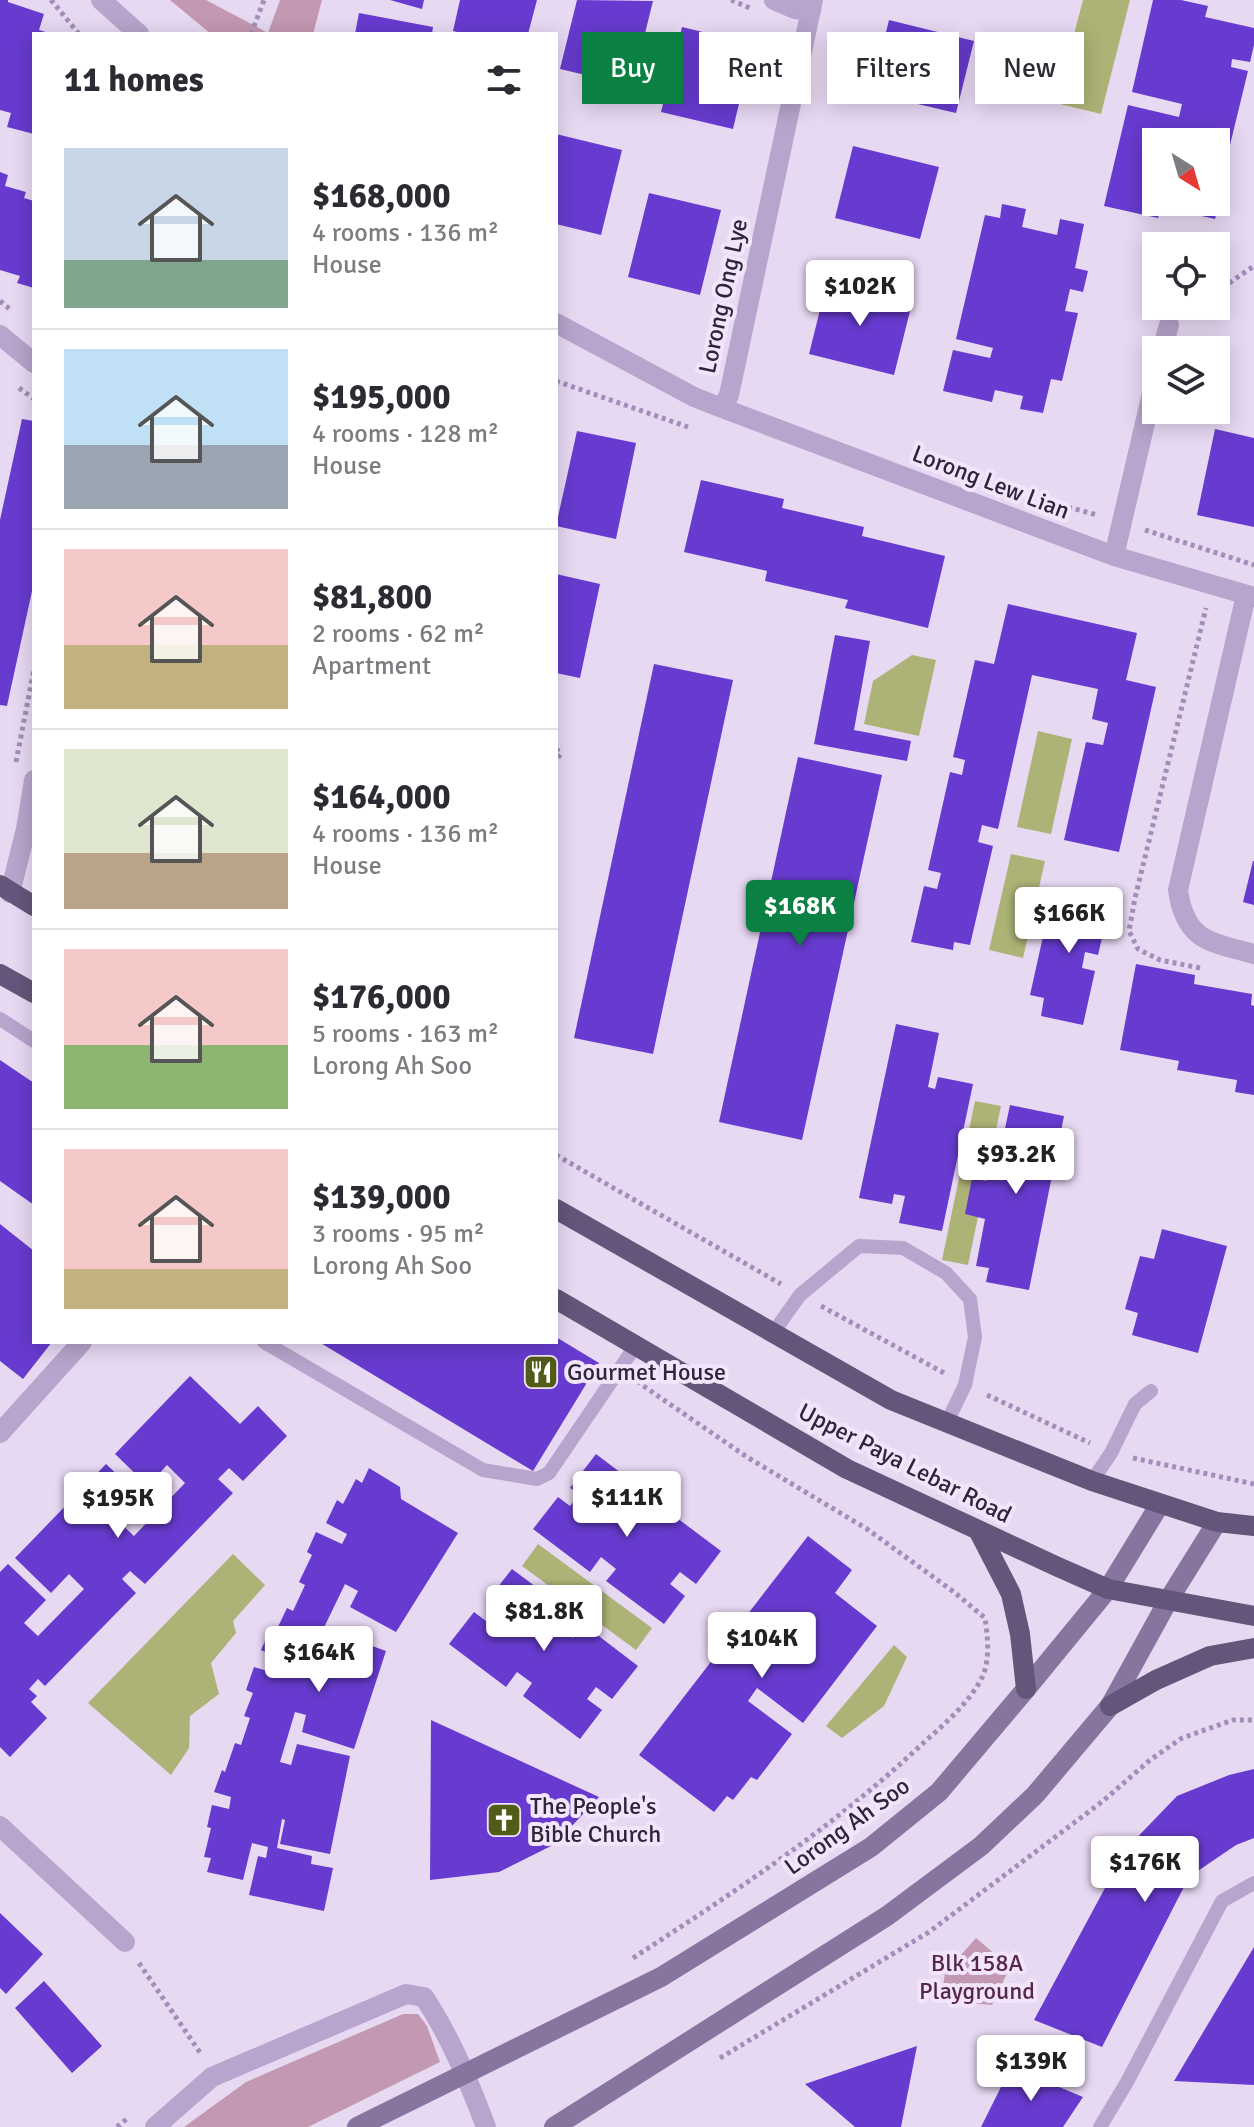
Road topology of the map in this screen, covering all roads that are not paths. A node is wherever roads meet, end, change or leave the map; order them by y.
1 (101, 0) edge
2 (774, 0) edge
3 (812, 5) edge
4 (137, 32) edge
5 (558, 324) edge
6 (1169, 325) dead end
7 (0, 335) edge
8 (1166, 336) edge
9 (32, 361) edge
10 (722, 408) junction
11 (1145, 424) edge
12 (1114, 556) junction
13 (1250, 596) edge
14 (32, 792) edge
15 (5, 889) edge
16 (32, 905) edge
17 (1254, 954) edge
18 (0, 974) edge
19 (32, 992) edge
20 (0, 1019) edge
21 (32, 1040) edge
22 (558, 1210) edge
23 (558, 1300) edge
24 (773, 1333) junction
25 (80, 1344) edge
26 (267, 1344) edge
27 (636, 1345) junction
28 (1151, 1391) dead end
29 (947, 1422) junction
30 (0, 1433) edge
31 (1092, 1481) junction
32 (1160, 1504) junction
33 (1217, 1522) junction
34 (1254, 1526) edge
35 (978, 1530) junction
36 (1108, 1589) junction
37 (1169, 1599) junction
38 (1254, 1616) edge
39 (1254, 1648) edge
40 (1026, 1689) junction
41 (1110, 1706) junction
42 (0, 1826) edge
43 (1254, 1883) edge
44 (125, 1942) road end
45 (465, 2073) junction
46 (155, 2127) edge
47 (357, 2127) edge
48 (486, 2127) edge
49 (554, 2127) edge
50 (1100, 2127) edge

1 - 4 street
2 - 3 street, Lorong Ong Lye
3 - 10 street, Lorong Ong Lye
5 - 10 street, Lorong Ong Lye
6 - 8 street
7 - 9 street
10 - 12 street, Lorong Lew Lian
11 - 12 street
12 - 13 street, Lorong Lew Lian
13 - 17 street, Lorong Lew Lian
14 - 15 street
15 - 16 main road
18 - 19 main road
20 - 21 lane
22 - 24 main road, Upper Paya Lebar Road
23 - 27 main road, Upper Paya Lebar Road
24 - 29 main road, Upper Paya Lebar Road
24 - 29 lane
25 - 30 street
26 - 27 lane
27 - 35 main road, Upper Paya Lebar Road
28 - 31 lane
29 - 31 main road, Upper Paya Lebar Road
31 - 32 main road, Upper Paya Lebar Road
32 - 33 main road, Upper Paya Lebar Road
32 - 36 main road, Lorong Ah Soo
33 - 34 main road, Upper Paya Lebar Road
33 - 37 main road
35 - 36 main road, Upper Paya Lebar Road
35 - 40 main road
36 - 37 main road, Upper Paya Lebar Road
36 - 40 main road, Lorong Ah Soo
37 - 38 main road, Upper Paya Lebar Road
37 - 41 main road
39 - 41 main road
40 - 45 main road, Lorong Ah Soo
41 - 49 main road
42 - 44 street
43 - 50 lane
45 - 46 street
45 - 47 main road, Lorong Ah Soo
45 - 48 street

